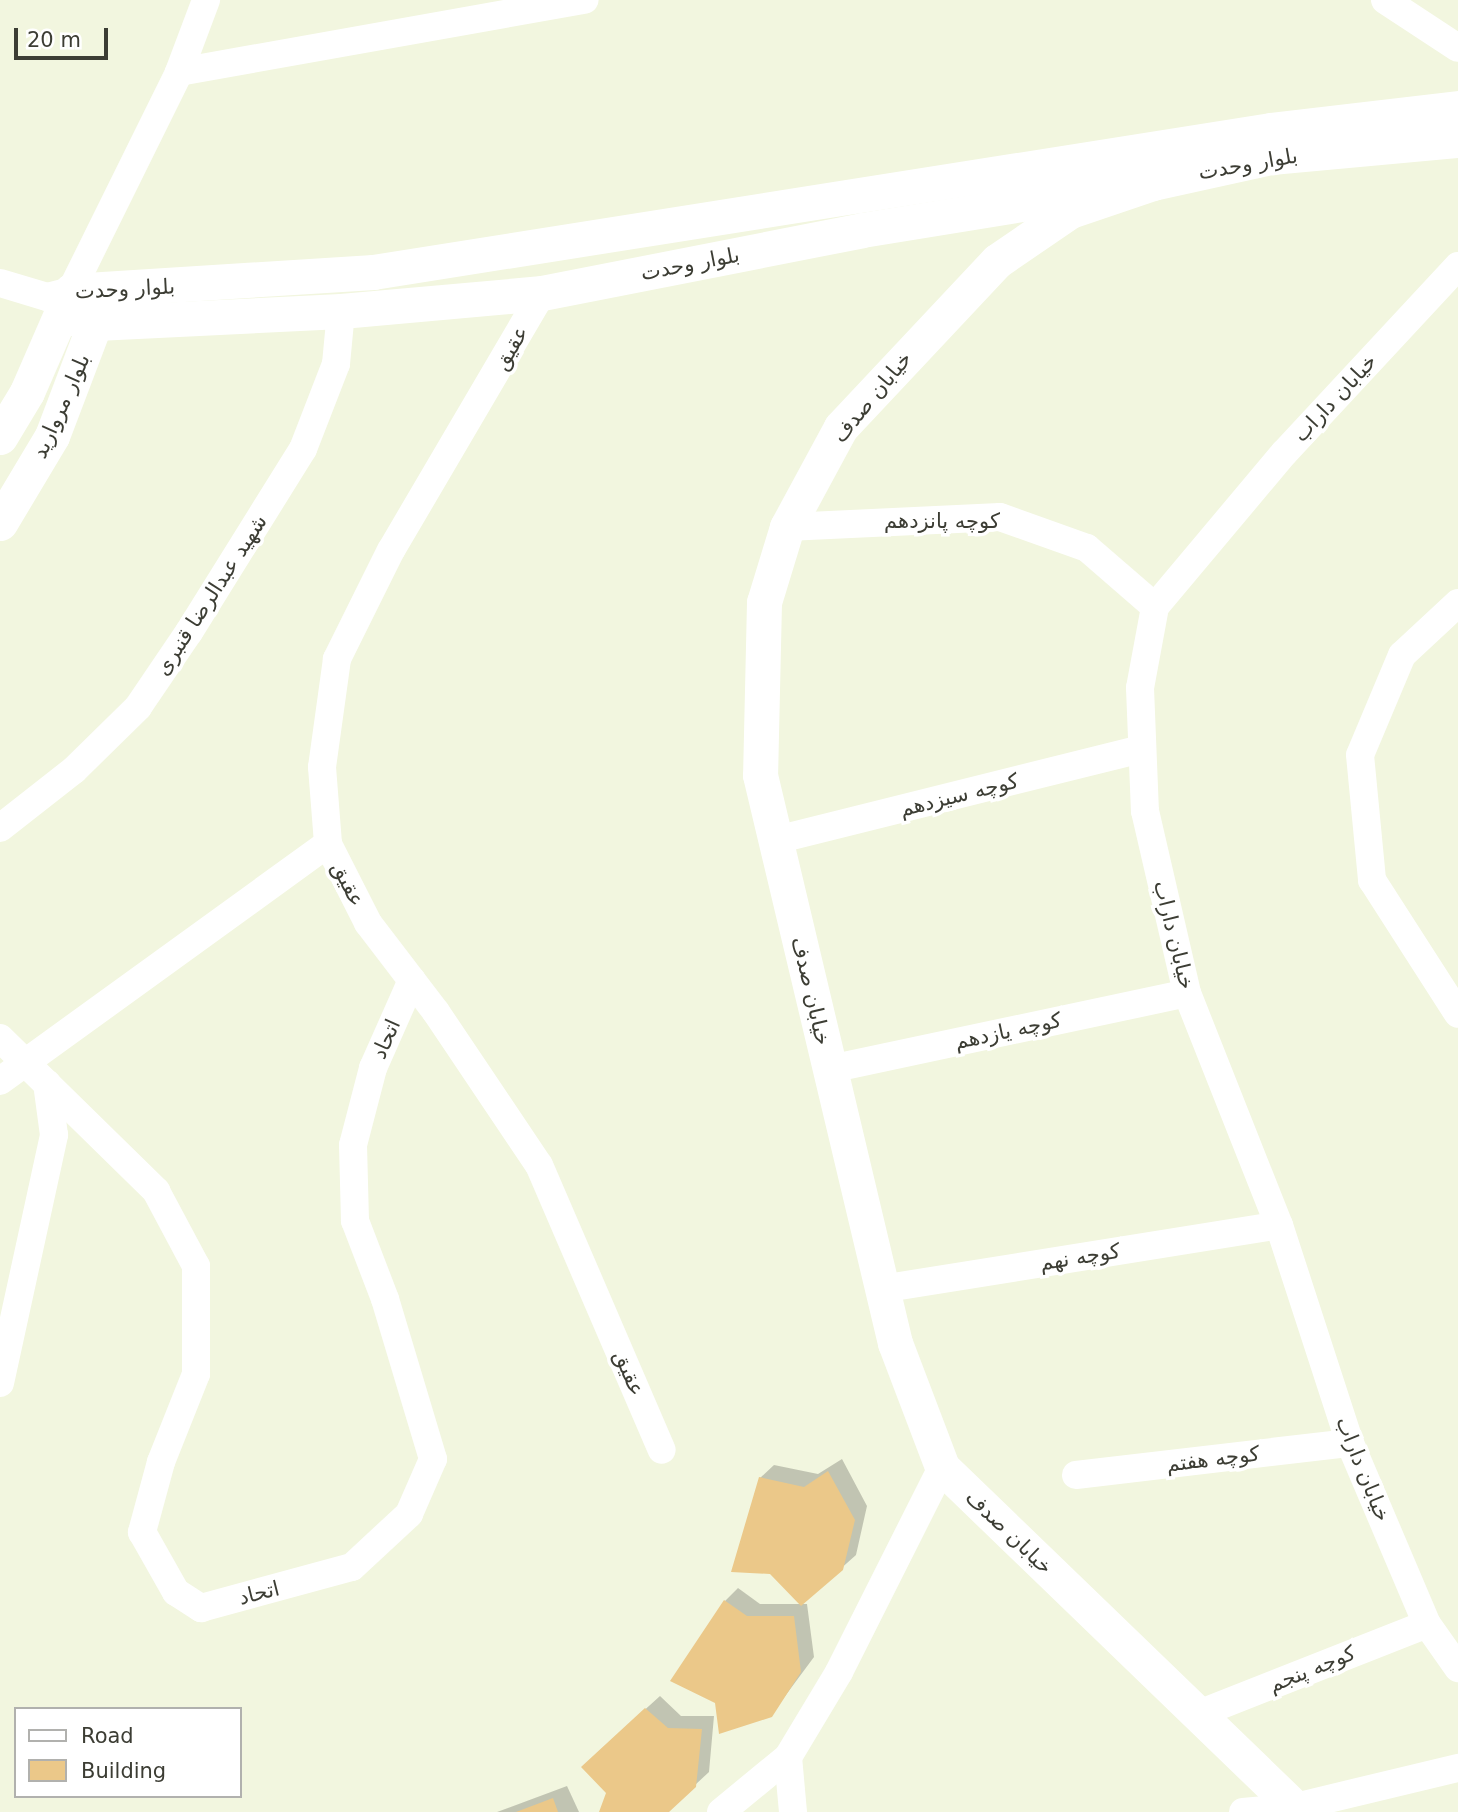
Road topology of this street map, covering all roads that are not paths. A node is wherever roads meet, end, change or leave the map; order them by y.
1 (206, 0) edge
2 (585, 0) edge
3 (1385, 0) edge
4 (1458, 48) edge
5 (179, 72) junction
6 (1458, 108) edge
7 (1458, 140) edge
8 (1153, 183) junction
9 (1458, 267) edge
10 (0, 283) edge
11 (542, 293) junction
12 (77, 304) junction
13 (341, 311) junction
14 (0, 437) edge
15 (0, 523) edge
16 (787, 527) junction
17 (1458, 603) edge
18 (1155, 607) junction
19 (1142, 749) junction
20 (0, 828) edge
21 (776, 841) junction
22 (328, 844) junction
23 (412, 980) junction
24 (1187, 993) junction
25 (1458, 1014) edge
26 (0, 1038) edge
27 (25, 1062) junction
28 (830, 1069) junction
29 (0, 1081) edge
30 (47, 1083) junction
31 (1279, 1225) junction
32 (881, 1289) junction
33 (0, 1382) edge
34 (1350, 1443) junction
35 (662, 1450) dead end
36 (942, 1467) junction
37 (1076, 1475) dead end
38 (1427, 1624) junction
39 (1458, 1668) edge
40 (1196, 1715) junction
41 (788, 1757) junction
42 (1458, 1769) edge
43 (1297, 1809) edge
44 (721, 1812) edge
45 (793, 1812) edge
46 (1243, 1812) edge

1 - 5 street
2 - 5 street
3 - 4 street
5 - 12 street
6 - 12 street, بلوار وحدت
7 - 8 street, بلوار وحدت
8 - 11 street, بلوار وحدت
8 - 16 street, خیابان صدف
9 - 18 street, خیابان داراب
10 - 12 street
11 - 13 street, بلوار وحدت
11 - 22 street, عقیق
12 - 13 street, بلوار وحدت
12 - 14 street, بلوار مروارید
12 - 15 street, بلوار مروارید
13 - 20 street, شهید عبدالرضا قنبری
16 - 18 street, کوچه پانزدهم
16 - 21 street, خیابان صدف
17 - 25 street
18 - 19 street, خیابان داراب
19 - 21 street, کوچه سیزدهم
19 - 24 street, خیابان داراب
21 - 28 street, خیابان صدف
22 - 23 street, عقیق
22 - 27 street
23 - 30 street, اتحاد
23 - 35 street, عقیق
24 - 28 street, کوچه یازدهم
24 - 31 street, خیابان داراب
26 - 27 street, اتحاد
27 - 29 street
27 - 30 street, اتحاد
28 - 32 street, خیابان صدف
30 - 33 street
31 - 32 street, کوچه نهم
31 - 34 street, خیابان داراب
32 - 36 street, خیابان صدف
34 - 37 street, کوچه هفتم
34 - 38 street, خیابان داراب
36 - 40 street, خیابان صدف
36 - 41 street
38 - 39 street, خیابان داراب
38 - 40 street, کوچه پنجم
40 - 43 street, خیابان صدف
41 - 44 street
41 - 45 street
42 - 43 street
43 - 46 street

